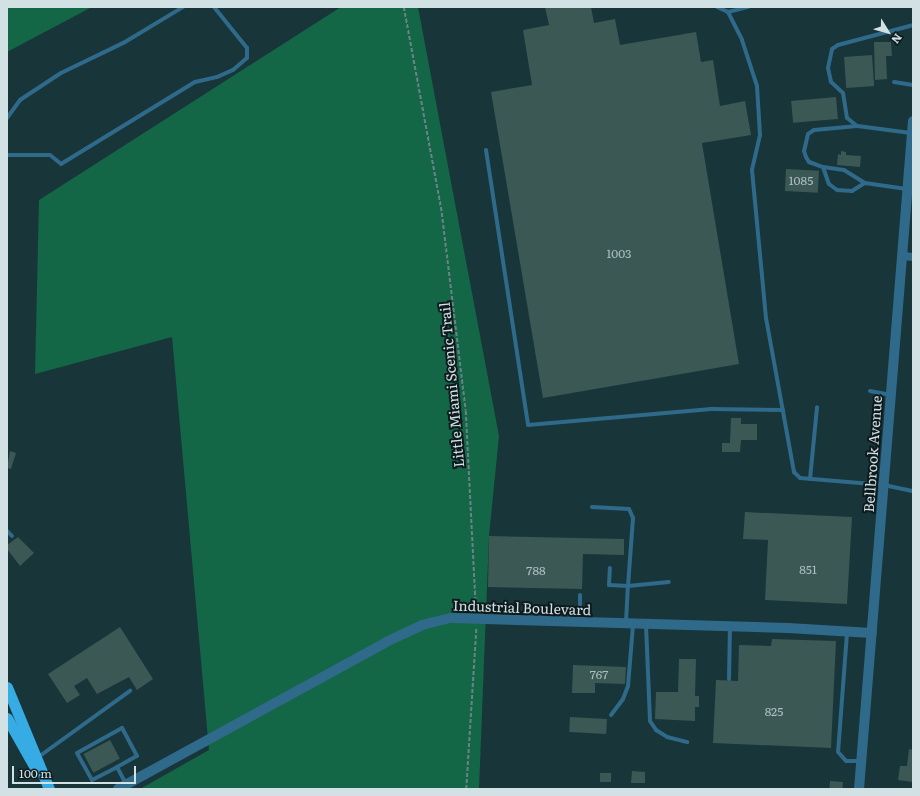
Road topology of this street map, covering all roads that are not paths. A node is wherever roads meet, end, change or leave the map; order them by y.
1 (184, 7) edge
2 (214, 7) edge
3 (717, 7) edge
4 (748, 7) edge
5 (728, 12) junction
6 (913, 25) edge
7 (894, 82) dead end
8 (913, 86) edge
9 (7, 118) edge
10 (913, 121) edge
11 (857, 126) junction
12 (912, 133) junction
13 (486, 150) dead end
14 (7, 155) edge
15 (823, 167) junction
16 (865, 183) junction
17 (908, 189) junction
18 (908, 257) edge
19 (870, 391) dead end
20 (891, 394) junction
21 (817, 407) dead end
22 (783, 410) junction
23 (810, 479) junction
24 (884, 485) junction
25 (913, 491) edge
26 (592, 507) dead end
27 (7, 531) edge
28 (12, 536) dead end
29 (610, 568) dead end
30 (669, 582) dead end
31 (628, 586) junction
32 (580, 595) dead end
33 (580, 623) junction
34 (629, 624) junction
35 (646, 625) junction
36 (730, 628) junction
37 (847, 632) junction
38 (872, 634) junction
39 (729, 679) dead end
40 (7, 686) edge
41 (130, 691) dead end
42 (612, 715) dead end
43 (7, 718) edge
44 (687, 742) dead end
45 (35, 760) junction
46 (861, 761) junction
47 (117, 767) junction
48 (122, 787) edge
49 (45, 789) edge
50 (50, 789) edge
51 (859, 789) edge

1 - 9 lane
2 - 14 lane
3 - 5 lane
4 - 5 lane
5 - 22 lane
6 - 11 lane
7 - 8 lane
10 - 12 street, Bellbrook Avenue
11 - 12 lane
11 - 15 lane
12 - 17 street, Bellbrook Avenue
13 - 22 lane
15 - 16 lane
15 - 16 lane
16 - 17 lane
17 - 18 street, Bellbrook Avenue
18 - 20 street, Bellbrook Avenue
19 - 20 lane
20 - 24 street, Bellbrook Avenue
21 - 23 lane
22 - 23 lane
23 - 24 lane
24 - 25 lane
24 - 38 street, Bellbrook Avenue
26 - 31 lane
27 - 28 lane
29 - 31 lane
30 - 31 lane
31 - 34 lane
32 - 33 lane
33 - 34 street, Industrial Boulevard
33 - 48 street, Industrial Boulevard
34 - 35 street, Industrial Boulevard
34 - 42 lane
35 - 36 street, Industrial Boulevard
35 - 44 lane
36 - 37 street, Industrial Boulevard
36 - 39 lane
37 - 38 street, Industrial Boulevard
37 - 46 lane
38 - 46 street, Bellbrook Avenue
40 - 45 highway
41 - 45 lane
43 - 45 highway
45 - 49 highway
45 - 50 highway
46 - 51 street, Bellbrook Avenue
47 - 47 lane
47 - 48 lane

